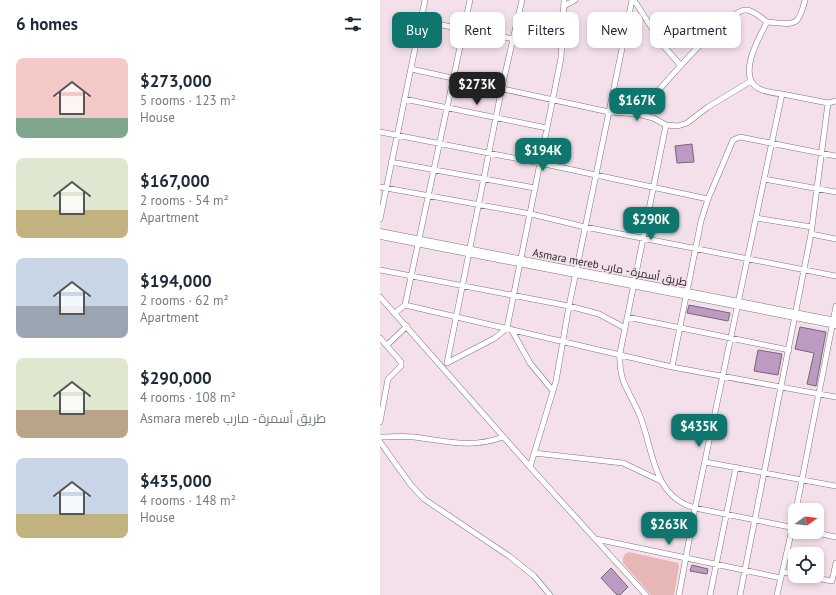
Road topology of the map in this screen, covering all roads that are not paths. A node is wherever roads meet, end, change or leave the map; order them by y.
1 (425, 0) edge
2 (470, 0) edge
3 (522, 0) edge
4 (564, 0) edge
5 (575, 0) edge
6 (633, 0) edge
7 (806, 0) edge
8 (564, 6) junction
9 (423, 12) edge
10 (467, 12) edge
11 (520, 12) edge
12 (767, 22) junction
13 (513, 43) edge
14 (415, 48) edge
15 (459, 48) edge
16 (681, 66) junction
17 (411, 69) junction
18 (452, 78) junction
19 (751, 81) junction
20 (502, 88) junction
21 (782, 94) junction
22 (404, 99) junction
23 (553, 100) junction
24 (836, 101) edge
25 (828, 103) junction
26 (446, 109) junction
27 (609, 112) junction
28 (638, 114) junction
29 (496, 119) junction
30 (666, 125) junction
31 (547, 128) junction
32 (380, 132) edge
33 (396, 135) junction
34 (438, 143) junction
35 (772, 143) junction
36 (489, 153) junction
37 (821, 153) junction
38 (836, 156) edge
39 (391, 162) junction
40 (540, 163) junction
41 (433, 169) junction
42 (596, 175) junction
43 (484, 178) junction
44 (764, 179) junction
45 (380, 187) edge
46 (386, 188) junction
47 (536, 188) junction
48 (653, 188) junction
49 (817, 189) junction
50 (836, 192) edge
51 (428, 196) junction
52 (708, 199) junction
53 (478, 205) junction
54 (531, 214) junction
55 (756, 218) junction
56 (380, 219) edge
57 (585, 227) junction
58 (812, 227) junction
59 (380, 234) edge
60 (812, 234) junction
61 (643, 238) junction
62 (836, 239) edge
63 (419, 241) junction
64 (696, 248) junction
65 (470, 252) junction
66 (747, 259) junction
67 (520, 262) junction
68 (805, 269) junction
69 (380, 270) edge
70 (576, 272) junction
71 (412, 276) junction
72 (836, 276) edge
73 (633, 283) junction
74 (463, 286) junction
75 (685, 293) junction
76 (513, 296) junction
77 (380, 297) edge
78 (738, 304) junction
79 (405, 305) junction
80 (569, 306) junction
81 (836, 306) edge
82 (395, 313) junction
83 (796, 315) junction
84 (457, 317) junction
85 (627, 318) junction
86 (834, 323) edge
87 (407, 326) junction
88 (625, 328) junction
89 (679, 328) junction
90 (509, 329) junction
91 (380, 338) edge
92 (731, 338) junction
93 (562, 340) junction
94 (387, 345) junction
95 (789, 350) junction
96 (620, 353) junction
97 (447, 363) junction
98 (672, 367) junction
99 (445, 370) junction
100 (723, 376) junction
101 (782, 386) junction
102 (553, 391) junction
103 (819, 394) junction
104 (836, 397) edge
105 (380, 422) edge
106 (380, 437) edge
107 (503, 437) junction
108 (380, 442) edge
109 (534, 453) junction
110 (705, 462) junction
111 (530, 467) junction
112 (736, 467) junction
113 (765, 473) junction
114 (802, 480) junction
115 (661, 481) junction
116 (836, 486) edge
117 (797, 503) edge
118 (695, 508) junction
119 (726, 514) junction
120 (756, 520) junction
121 (788, 527) edge
122 (824, 534) edge
123 (836, 537) edge
124 (596, 539) junction
125 (791, 539) edge
126 (685, 559) junction
127 (836, 563) edge
128 (716, 565) junction
129 (745, 571) junction
130 (782, 572) junction
131 (788, 573) edge
132 (780, 578) junction
133 (824, 580) edge
134 (550, 595) edge
135 (646, 595) edge
136 (679, 595) edge
137 (710, 595) edge
138 (740, 595) edge
139 (777, 595) edge

1 - 9 street
2 - 10 street
3 - 11 street
4 - 8 street
5 - 8 street
6 - 16 street
6 - 27 street
7 - 12 street
8 - 23 street
12 - 16 street
12 - 19 street
13 - 20 street
14 - 17 street
15 - 18 street
16 - 28 street
17 - 18 street
17 - 22 street
18 - 20 street
18 - 26 street
19 - 21 street
19 - 30 street
20 - 23 street
20 - 29 street
21 - 25 street
21 - 35 street
22 - 26 street
22 - 33 street
23 - 27 street
23 - 31 street
24 - 25 street
25 - 37 street
26 - 29 street
26 - 34 street
27 - 28 street
27 - 42 street
28 - 30 street
29 - 31 street
29 - 36 street
30 - 48 street
31 - 40 street
32 - 33 street
33 - 34 street
33 - 39 street
34 - 36 street
34 - 41 street
35 - 37 street
35 - 44 street
35 - 52 street
36 - 40 street
36 - 43 street
37 - 38 street
37 - 49 street
39 - 41 street
39 - 46 street
40 - 42 street
40 - 47 street
41 - 43 street
41 - 51 street
42 - 48 street
42 - 57 street
43 - 47 street
43 - 53 street
44 - 49 street
44 - 55 street
45 - 46 street
46 - 51 street
46 - 56 street
47 - 54 street
48 - 52 street
48 - 61 street
49 - 50 street
49 - 58 street
51 - 53 street
51 - 63 street
52 - 64 street
53 - 54 street
53 - 65 street
54 - 57 street
54 - 67 street
55 - 58 street
55 - 66 street
57 - 61 street
57 - 70 street
58 - 60 street
59 - 63 highway, Asmara mereb طريق أسمرة - مارب
60 - 62 street
60 - 68 street
61 - 64 street
61 - 73 street
63 - 65 highway, Asmara mereb طريق أسمرة - مارب
63 - 71 street
64 - 66 street
64 - 75 street
65 - 67 highway, Asmara mereb طريق أسمرة - مارب
65 - 74 street
66 - 68 street
66 - 78 street
67 - 70 highway, Asmara mereb طريق أسمرة - مارب
67 - 76 street
68 - 72 street
68 - 83 street
69 - 71 street
70 - 73 highway, Asmara mereb طريق أسمرة - مارب
70 - 80 street
71 - 74 street
71 - 79 street
73 - 75 highway, Asmara mereb طريق أسمرة - مارب
73 - 85 street
74 - 76 street
74 - 84 street
75 - 78 highway, Asmara mereb طريق أسمرة - مارب
75 - 89 street
76 - 80 street
76 - 90 street
77 - 82 street
78 - 83 highway, Asmara mereb طريق أسمرة - مارب
78 - 92 street
79 - 82 street
79 - 84 street
80 - 88 street
80 - 93 street
81 - 86 street
82 - 87 street
83 - 86 highway, Asmara mereb طريق أسمرة - مارب
83 - 95 street
84 - 90 street
84 - 97 street
85 - 88 street
85 - 89 street
86 - 103 street
87 - 94 street
87 - 99 street
88 - 96 street
89 - 92 street
89 - 98 street
90 - 93 street
90 - 97 street
90 - 102 street
91 - 94 street
92 - 95 street
92 - 100 street
93 - 96 street
93 - 102 street
94 - 105 street
95 - 101 street
96 - 98 street
96 - 115 street
97 - 99 street
98 - 100 street
99 - 107 street
100 - 101 street
100 - 110 street
101 - 103 street
101 - 113 street
102 - 109 street
103 - 104 street
103 - 114 street
106 - 107 street
107 - 111 street
108 - 134 street
109 - 111 street
109 - 115 street
110 - 112 street
110 - 118 street
111 - 124 street
112 - 113 street
112 - 119 street
113 - 114 street
113 - 120 street
114 - 116 street
114 - 117 street
115 - 118 street
118 - 119 street
118 - 126 street
119 - 120 street
119 - 128 street
120 - 121 street
120 - 129 street
122 - 123 street
124 - 126 street
124 - 135 street
125 - 130 street
126 - 128 street
126 - 136 street
127 - 133 street
128 - 129 street
128 - 137 street
129 - 132 street
129 - 138 street
130 - 131 street
130 - 132 street
132 - 139 street

